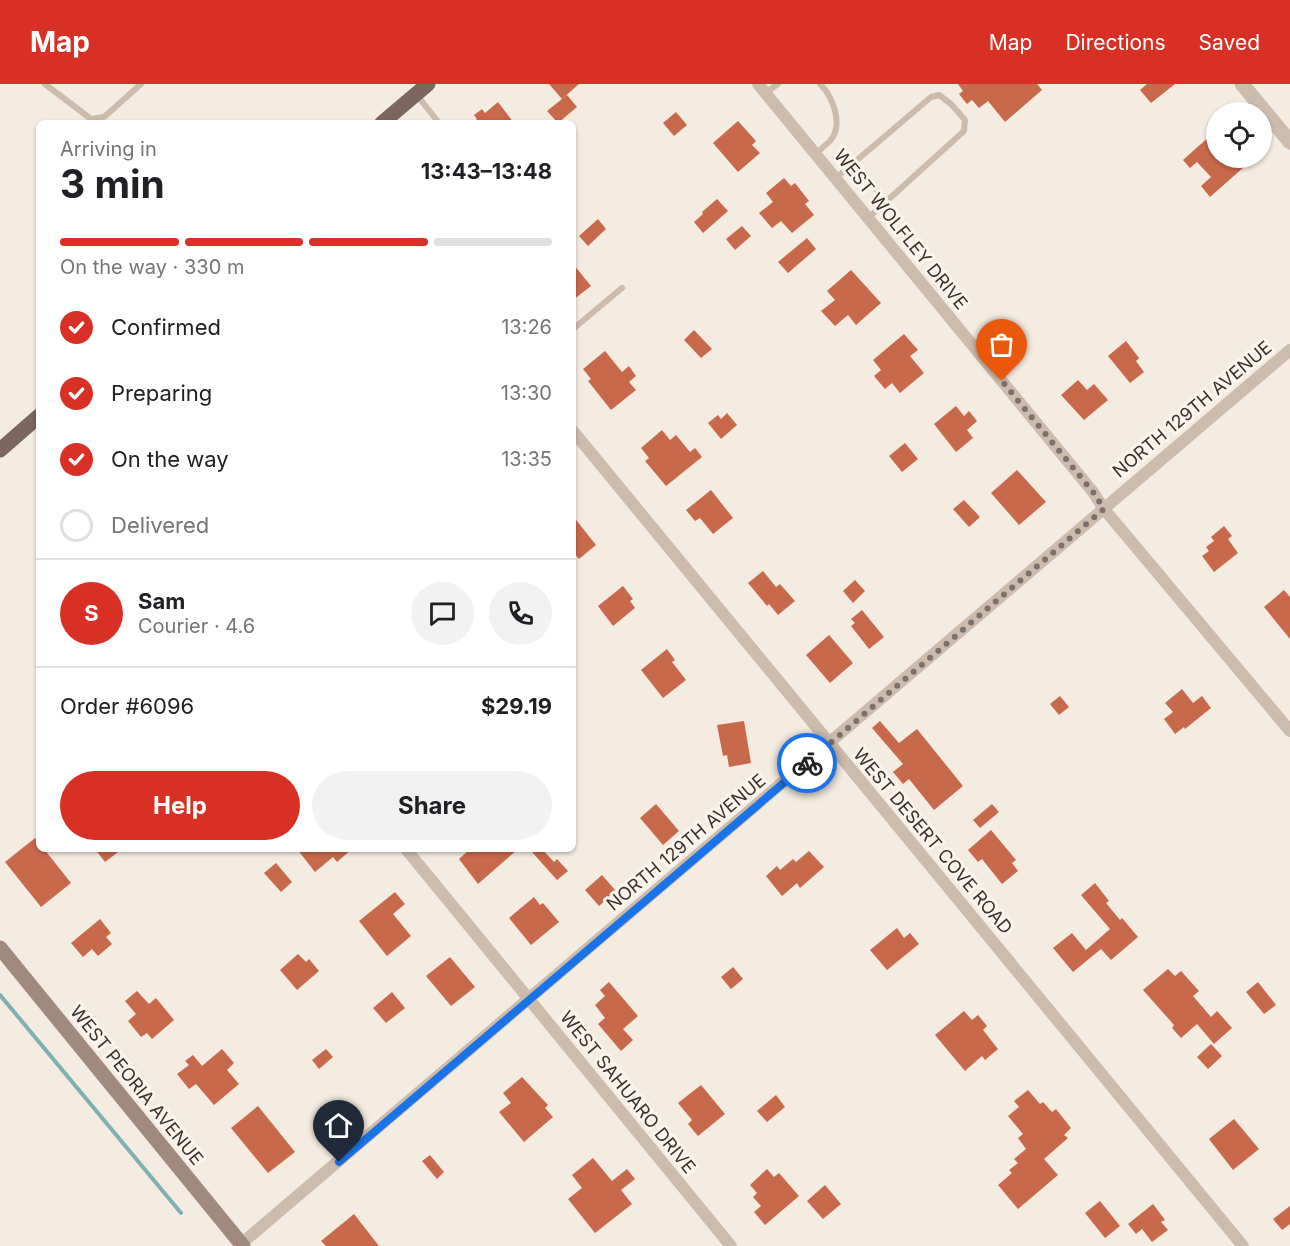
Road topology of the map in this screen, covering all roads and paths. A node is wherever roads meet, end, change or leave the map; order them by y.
1 (45, 84) edge
2 (141, 84) edge
3 (778, 84) edge
4 (820, 84) edge
5 (1242, 84) edge
6 (422, 89) edge
7 (761, 89) edge
8 (386, 120) edge
9 (438, 120) edge
10 (1290, 142) edge
11 (815, 154) junction
12 (853, 163) junction
13 (835, 178) junction
14 (885, 201) junction
15 (867, 218) junction
16 (622, 288) dead end
17 (576, 326) edge
18 (1290, 350) edge
19 (36, 419) edge
20 (576, 435) edge
21 (0, 450) edge
22 (1104, 509) junction
23 (1290, 731) edge
24 (829, 744) junction
25 (408, 852) edge
26 (0, 948) edge
27 (530, 1000) junction
28 (242, 1245) edge
29 (730, 1246) edge
30 (1243, 1246) edge

1 - 2 lane
3 - 7 lane
4 - 11 lane
5 - 10 street
6 - 8 main road
6 - 9 lane
7 - 11 street, WEST WOLFLEY DRIVE
11 - 13 street, WEST WOLFLEY DRIVE
12 - 13 lane
12 - 14 lane
12 - 14 lane
13 - 15 street, WEST WOLFLEY DRIVE
14 - 15 lane
15 - 22 street, WEST WOLFLEY DRIVE
16 - 17 lane
18 - 22 street, NORTH 129TH AVENUE
19 - 21 main road
20 - 24 street, WEST DESERT COVE ROAD
22 - 23 street, WEST WOLFLEY DRIVE
22 - 24 street, NORTH 129TH AVENUE
24 - 27 street, NORTH 129TH AVENUE
24 - 30 street, WEST DESERT COVE ROAD
25 - 27 street, WEST SAHUARO DRIVE
26 - 28 main road, WEST PEORIA AVENUE
27 - 28 street, NORTH 129TH AVENUE
27 - 29 street, WEST SAHUARO DRIVE

